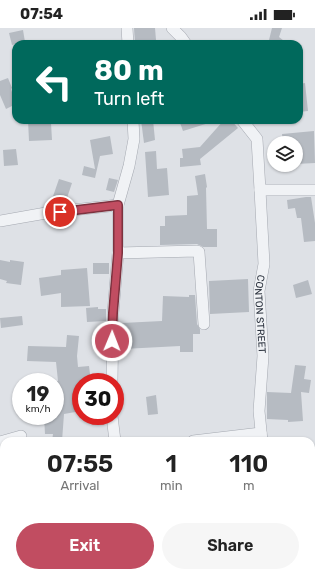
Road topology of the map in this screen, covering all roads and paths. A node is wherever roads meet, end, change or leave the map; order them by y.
1 (127, 28) edge
2 (172, 28) edge
3 (128, 40) edge
4 (183, 40) edge
5 (133, 124) edge
6 (245, 124) edge
7 (260, 190) junction
8 (315, 190) edge
9 (118, 205) junction
10 (0, 221) edge
11 (118, 253) junction
12 (204, 324) dead end
13 (112, 373) edge
14 (113, 425) edge
15 (21, 436) dead end
16 (18, 437) edge
17 (115, 437) edge
18 (261, 437) edge

1 - 3 street
2 - 4 street
5 - 9 street
6 - 7 street, CONTON STREET
7 - 8 street
7 - 18 street, CONTON STREET
9 - 10 street
9 - 11 street
11 - 12 street
11 - 13 street
14 - 17 street
15 - 16 street

